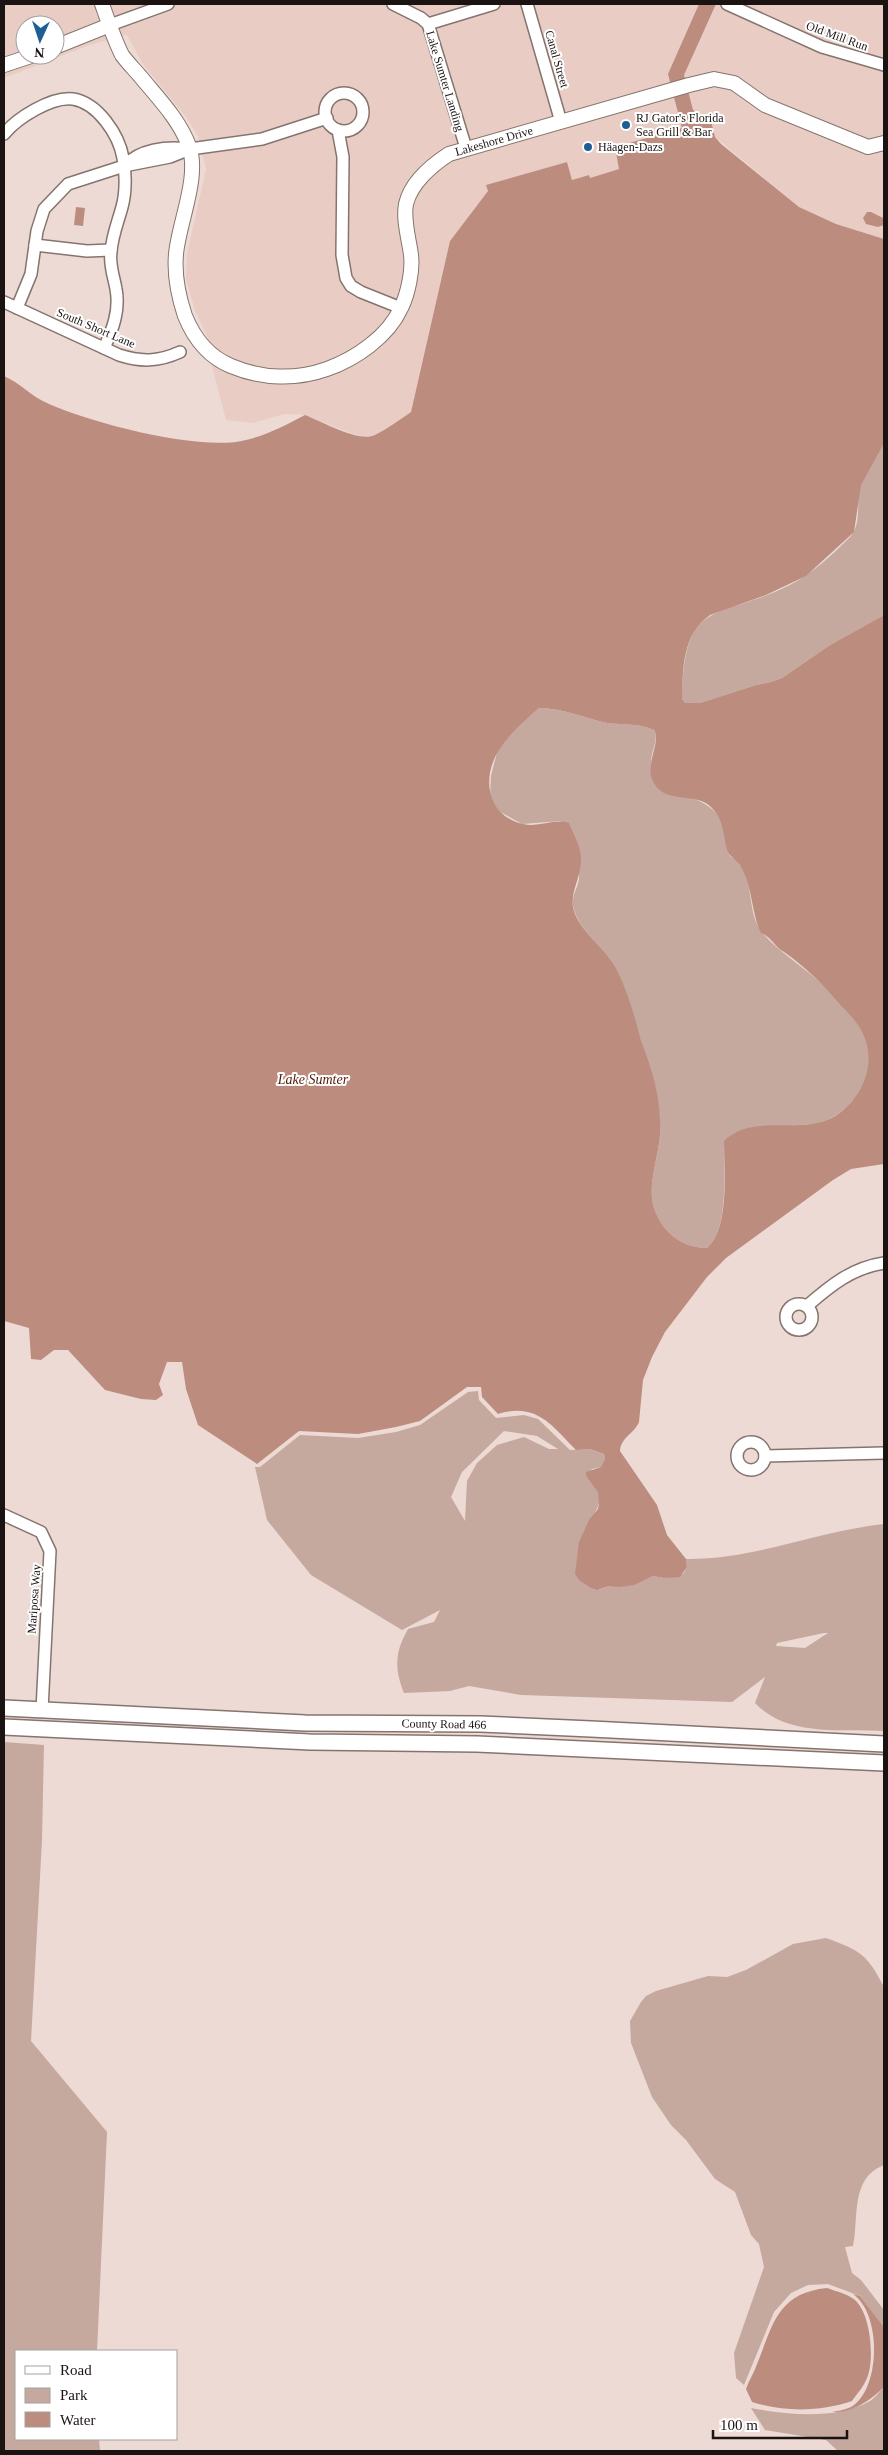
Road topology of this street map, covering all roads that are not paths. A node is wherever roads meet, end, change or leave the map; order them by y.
1 (102, 4) edge
2 (168, 4) edge
3 (392, 4) edge
4 (494, 4) edge
5 (527, 4) edge
6 (727, 4) edge
7 (428, 24) junction
8 (110, 25) junction
9 (65, 43) edge
10 (884, 65) edge
11 (327, 118) junction
12 (561, 122) junction
13 (338, 130) junction
14 (4, 134) edge
15 (884, 143) edge
16 (466, 148) junction
17 (190, 149) junction
18 (124, 166) junction
19 (35, 245) junction
20 (111, 250) junction
21 (4, 302) edge
22 (17, 308) junction
23 (401, 308) junction
24 (104, 348) junction
25 (180, 352) dead end
26 (884, 1263) edge
27 (807, 1306) dead end
28 (884, 1452) edge
29 (765, 1456) dead end
30 (4, 1515) edge
31 (4, 1708) edge
32 (42, 1710) junction
33 (4, 1727) edge
34 (41, 1729) junction
35 (884, 1744) edge
36 (884, 1763) edge

1 - 8 street, Lakeshore Drive
2 - 8 street
3 - 7 street, Lake Sumter Landing
4 - 7 street
5 - 12 street, Canal Street
6 - 10 street, Old Mill Run
7 - 16 street, Lake Sumter Landing
8 - 9 street
8 - 17 street, Lakeshore Drive
11 - 13 street
11 - 13 street
11 - 17 street
12 - 15 street, Lakeshore Drive
12 - 16 street, Lakeshore Drive
13 - 23 street
14 - 18 street
16 - 23 street, Lakeshore Drive
17 - 18 street
17 - 23 street, Lakeshore Drive
18 - 19 street
18 - 20 street
19 - 20 street
19 - 22 street
20 - 24 street
21 - 22 street, South Short Lane
22 - 24 street, South Short Lane
24 - 25 street, South Short Lane
26 - 27 street
28 - 29 street
30 - 32 street, Mariposa Way
31 - 32 main road, County Road 466
32 - 34 street
32 - 35 main road, County Road 466
33 - 34 main road, County Road 466
34 - 36 main road, County Road 466

